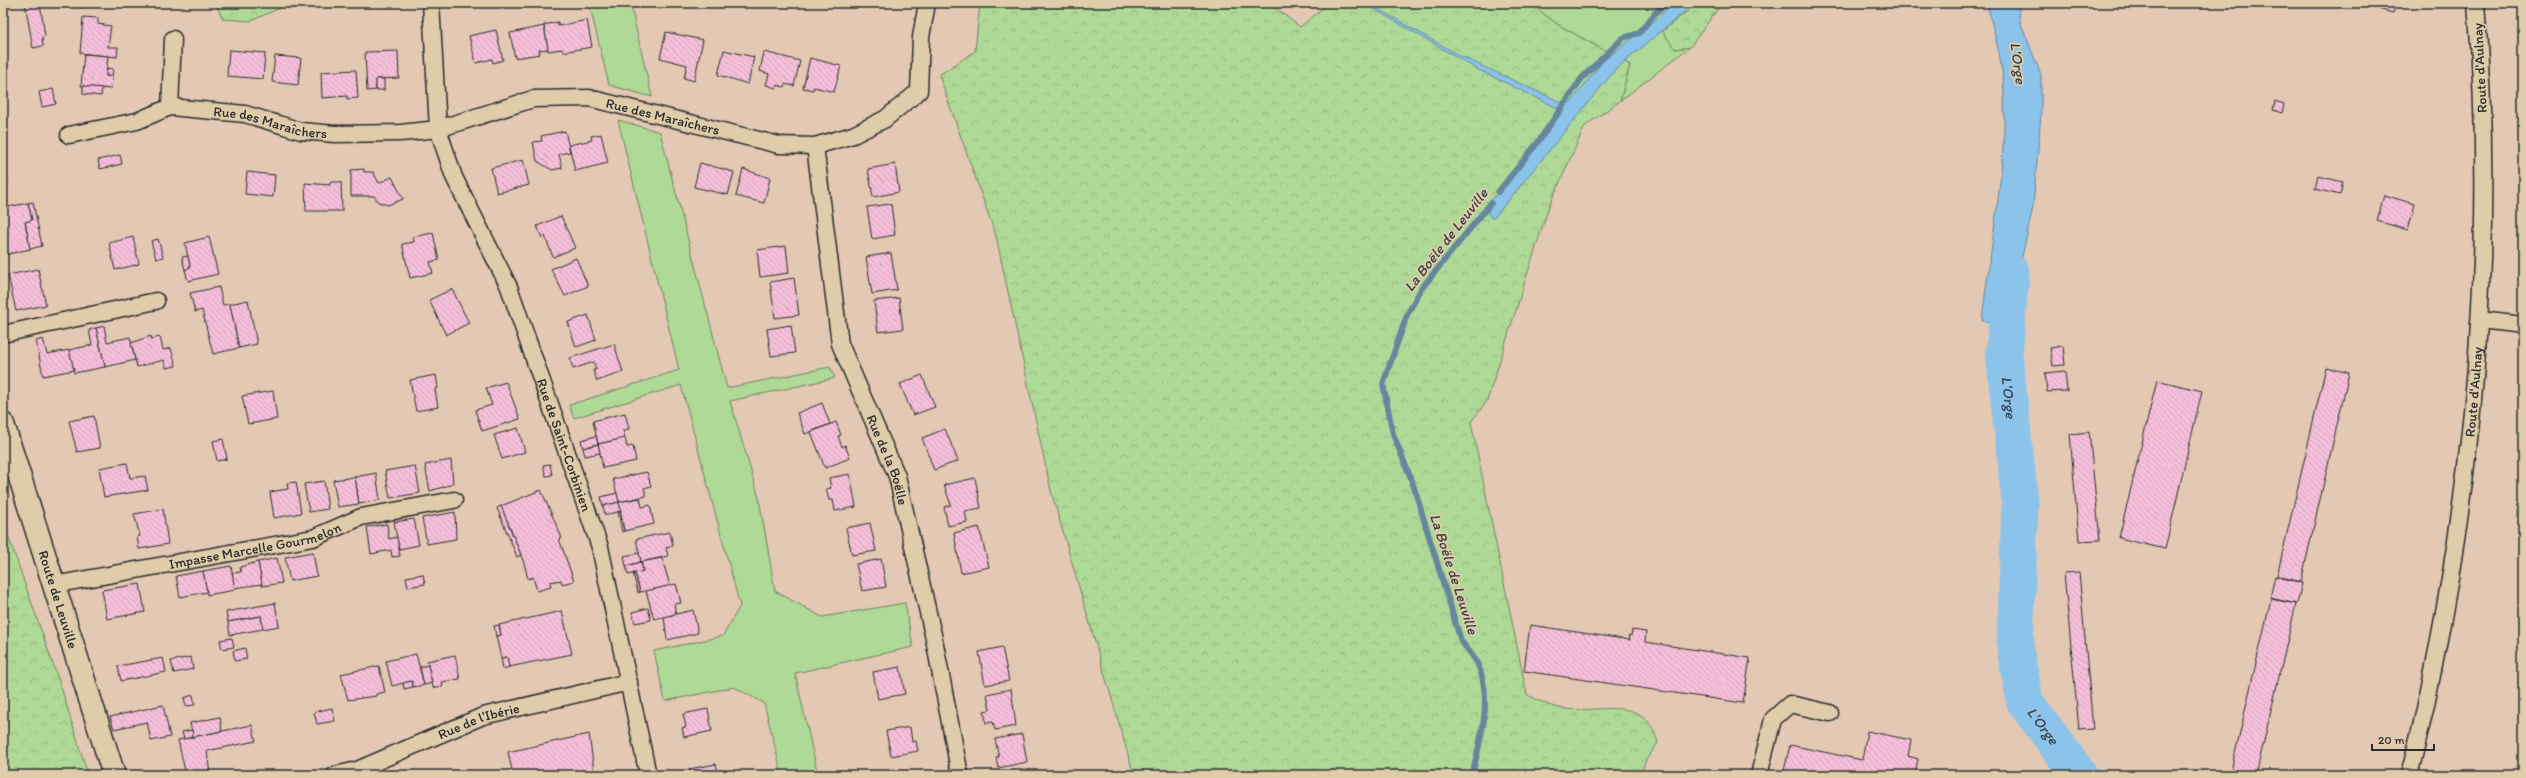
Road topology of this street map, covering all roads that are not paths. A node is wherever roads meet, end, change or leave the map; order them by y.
1 (431, 3) edge
2 (927, 3) edge
3 (2476, 3) edge
4 (173, 39) dead end
5 (170, 107) junction
6 (438, 129) junction
7 (69, 135) dead end
8 (815, 146) junction
9 (156, 301) dead end
10 (2480, 320) junction
11 (2523, 325) edge
12 (3, 334) edge
13 (3, 424) edge
14 (454, 500) dead end
15 (53, 586) junction
16 (629, 682) junction
17 (1830, 713) dead end
18 (114, 775) edge
19 (335, 775) edge
20 (648, 775) edge
21 (960, 775) edge
22 (1759, 775) edge
23 (2409, 775) edge

1 - 6 street
2 - 8 street, Rue des Maraîchers
3 - 10 street, Route d'Aulnay
4 - 5 street
5 - 6 street, Rue des Maraîchers
5 - 7 street
6 - 8 street, Rue des Maraîchers
6 - 16 street, Rue de Saint-Corbinien
8 - 21 street, Rue de la Boëlle
9 - 12 street
10 - 11 street
10 - 23 street, Route d'Aulnay
13 - 15 street, Route de Leuville
14 - 15 street, Impasse Marcelle Gourmelon
15 - 18 street, Route de Leuville
16 - 19 street, Rue de l'Ibérie
16 - 20 street, Rue de Saint-Corbinien
17 - 22 street

